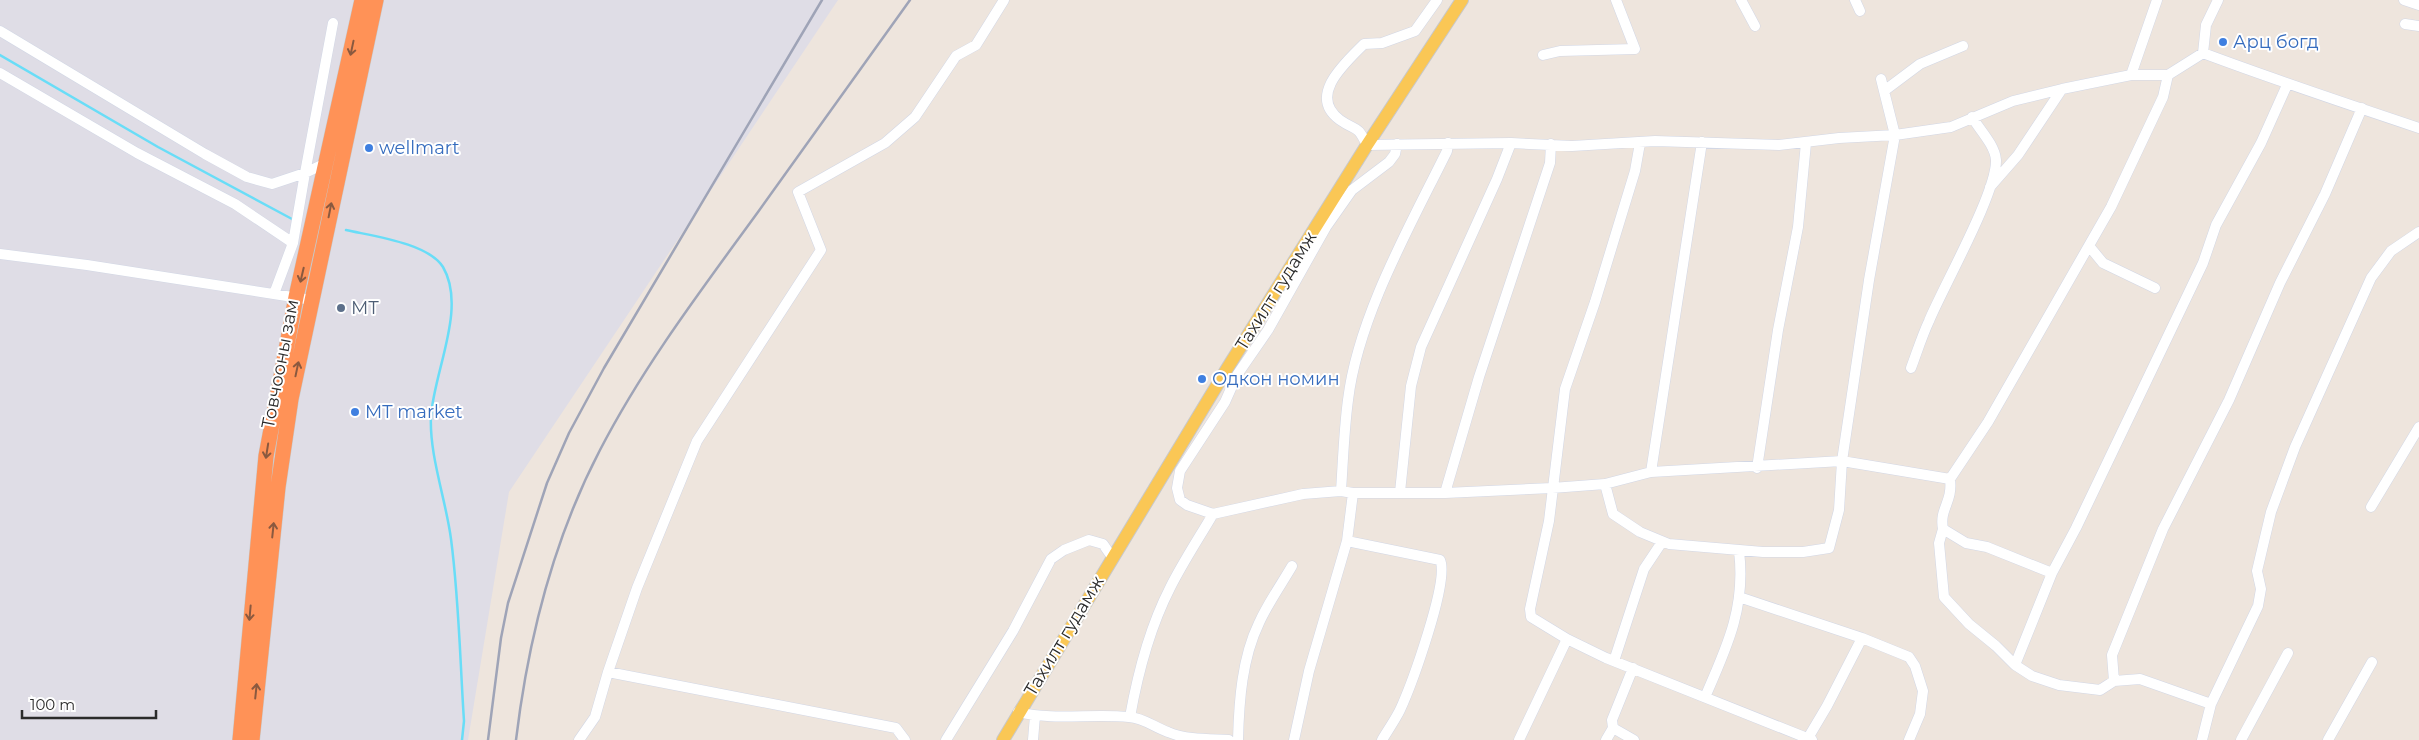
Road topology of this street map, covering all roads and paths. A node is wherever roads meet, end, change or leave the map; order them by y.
1 (362, 0) edge
2 (376, 0) edge
3 (1004, 0) edge
4 (1437, 0) edge
5 (1462, 0) edge
6 (1616, 0) edge
7 (1742, 0) edge
8 (1855, 0) edge
9 (2156, 0) edge
10 (2218, 0) edge
11 (2404, 0) edge
12 (2419, 4) edge
13 (1860, 11) dead end
14 (333, 23) dead end
15 (2405, 24) dead end
16 (1755, 26) dead end
17 (2419, 26) edge
18 (0, 31) edge
19 (1963, 46) dead end
20 (2203, 53) junction
21 (1543, 55) dead end
22 (0, 73) edge
23 (2131, 74) junction
24 (2168, 75) junction
25 (1881, 79) dead end
26 (2287, 85) junction
27 (2062, 89) junction
28 (1884, 92) junction
29 (2362, 108) junction
30 (1972, 117) junction
31 (2419, 128) edge
32 (1895, 135) junction
33 (1702, 142) junction
34 (1448, 143) junction
35 (1511, 143) junction
36 (1640, 143) junction
37 (1806, 143) junction
38 (1396, 144) junction
39 (1551, 144) junction
40 (1367, 145) junction
41 (326, 163) junction
42 (305, 173) junction
43 (1989, 188) junction
44 (2419, 232) edge
45 (293, 243) junction
46 (2089, 246) junction
47 (0, 254) edge
48 (2155, 288) dead end
49 (274, 294) junction
50 (296, 297) junction
51 (312, 300) junction
52 (1911, 368) dead end
53 (1233, 371) junction
54 (2419, 427) edge
55 (1182, 456) junction
56 (1842, 461) junction
57 (1757, 468) junction
58 (1651, 472) junction
59 (1950, 480) junction
60 (1604, 484) junction
61 (1552, 488) junction
62 (1341, 491) junction
63 (1400, 492) junction
64 (1353, 493) junction
65 (1446, 493) junction
66 (2371, 507) dead end
67 (1213, 514) junction
68 (1943, 529) junction
69 (1346, 540) junction
70 (1662, 542) junction
71 (1739, 551) junction
72 (1112, 557) junction
73 (1292, 566) dead end
74 (2052, 573) junction
75 (1739, 597) junction
76 (1862, 638) junction
77 (1567, 639) junction
78 (2288, 653) dead end
79 (1614, 661) junction
80 (2372, 662) dead end
81 (2015, 665) junction
82 (1633, 668) junction
83 (608, 672) junction
84 (2114, 681) junction
85 (1705, 697) junction
86 (2211, 704) junction
87 (1018, 712) junction
88 (1035, 716) junction
89 (1130, 717) junction
90 (1613, 728) junction
91 (1810, 739) edge
92 (240, 740) edge
93 (252, 740) edge
94 (579, 740) edge
95 (905, 740) edge
96 (946, 740) edge
97 (1002, 740) edge
98 (1032, 740) edge
99 (1228, 740) edge
100 (1238, 740) edge
101 (1294, 740) edge
102 (1382, 740) edge
103 (1519, 740) edge
104 (1606, 740) edge
105 (1634, 740) edge
106 (1910, 740) edge
107 (2202, 740) edge
108 (2241, 740) edge
109 (2328, 740) edge

1 -> 41 highway, Товчооны зам
51 -> 2 highway, Товчооны зам
3 - 83 street
4 - 40 street
5 - 40 main road, Тахилт гудамж
6 - 21 street
7 - 16 street
8 - 13 street
9 - 23 street
10 - 20 street
11 - 12 street
14 - 42 street
15 - 17 street
18 - 42 street
19 - 28 street
20 - 24 street
20 - 26 street
22 - 45 street
23 - 24 street
23 - 27 street
24 - 46 street
25 - 28 street
26 - 29 street
26 - 74 street
27 - 30 street
27 - 43 street
28 - 32 street
29 - 31 street
29 - 84 street
30 - 32 street
30 - 43 street
32 - 37 street
32 - 56 street
33 - 36 street
33 - 37 street
33 - 58 street
34 - 35 street
34 - 38 street
34 - 62 street
35 - 39 street
35 - 63 street
36 - 39 street
36 - 61 street
37 - 57 street
38 - 40 street
38 - 53 street
39 - 65 street
40 - 53 main road, Тахилт гудамж
41 - 42 street
41 -> 50 highway, Товчооны зам
42 - 45 street
43 - 52 street
44 - 86 street
45 - 49 street
46 - 48 street
46 - 59 street
47 - 49 street
49 - 50 street
50 - 51 street
50 -> 92 highway, Товчооны зам
93 -> 51 highway, Товчооны зам
53 - 55 main road, Тахилт гудамж
54 - 66 street
55 - 67 street
55 - 72 main road, Тахилт гудамж
56 - 57 street
56 - 59 street
56 - 71 street
57 - 58 street
58 - 60 street
59 - 68 street
60 - 61 street
60 - 70 street
61 - 65 street
61 - 77 street
62 - 64 street
62 - 67 street
63 - 64 street
63 - 65 street
64 - 69 street
67 - 89 street
68 - 74 street
68 - 81 street
69 - 101 street
69 - 102 street
70 - 71 street
70 - 79 street
71 - 75 street
72 - 87 main road, Тахилт гудамж
72 - 96 street
73 - 100 street
74 - 81 street
75 - 76 street
75 - 85 street
76 - 91 street
76 - 106 street
77 - 79 street
77 - 103 street
78 - 108 street
79 - 82 street
80 - 109 street
81 - 84 street
82 - 85 street
82 - 90 street
83 - 94 street
83 - 95 street
84 - 86 street
85 - 91 street
86 - 107 street
87 - 88 street
87 - 97 main road, Тахилт гудамж
88 - 89 street
88 - 98 street
89 - 99 street
90 - 104 street
90 - 105 street

